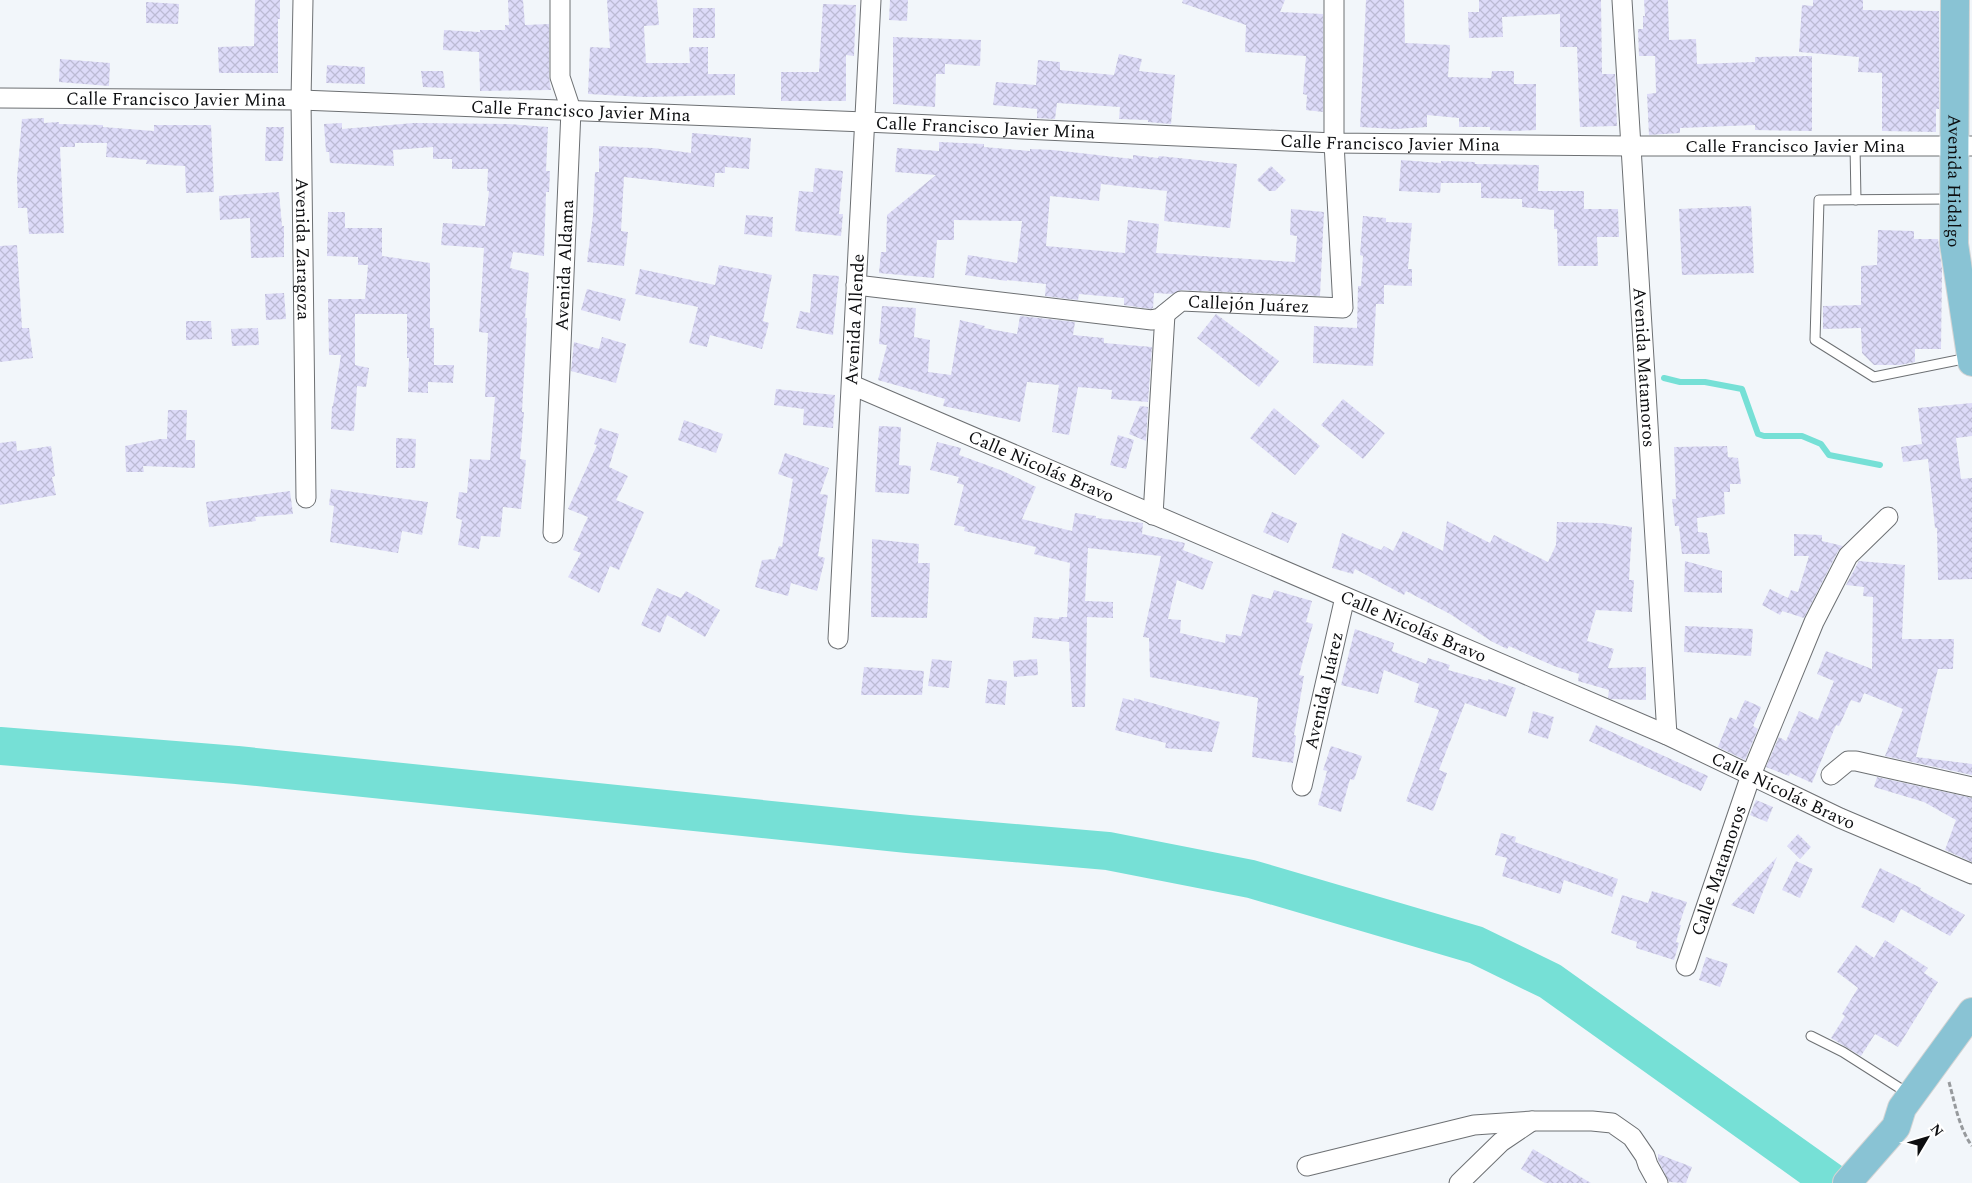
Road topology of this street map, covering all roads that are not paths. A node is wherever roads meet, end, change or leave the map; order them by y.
1 (303, 0) edge
2 (560, 0) edge
3 (871, 0) edge
4 (1334, 0) edge
5 (1622, 0) edge
6 (1955, 0) edge
7 (0, 98) edge
8 (301, 100) junction
9 (571, 110) junction
10 (865, 122) junction
11 (1334, 143) junction
12 (1630, 146) junction
13 (1855, 146) junction
14 (1962, 146) edge
15 (1953, 199) junction
16 (1856, 200) junction
17 (856, 285) junction
18 (1165, 314) junction
19 (1971, 359) edge
20 (852, 385) junction
21 (306, 498) dead end
22 (1153, 515) junction
23 (1888, 517) dead end
24 (553, 533) dead end
25 (1345, 597) junction
26 (838, 639) dead end
27 (1667, 735) junction
28 (1831, 774) dead end
29 (1751, 776) junction
30 (1302, 786) dead end
31 (1972, 787) edge
32 (1972, 874) edge
33 (1686, 966) dead end
34 (1972, 1012) edge
35 (1811, 1036) dead end
36 (1899, 1112) junction
37 (1533, 1121) junction
38 (1307, 1166) dead end
39 (1460, 1183) edge
40 (1658, 1183) edge
41 (1829, 1183) edge
42 (1847, 1183) edge

1 - 8 street, Avenida Zaragoza
2 - 9 street, Avenida Aldama
3 - 10 street, Avenida Allende
4 - 11 street
5 - 12 street, Avenida Matamoros
6 - 14 main road, Avenida Hidalgo
7 - 8 street, Calle Francisco Javier Mina
8 - 9 street, Calle Francisco Javier Mina
8 - 21 street, Avenida Zaragoza
9 - 10 street, Calle Francisco Javier Mina
9 - 24 street, Avenida Aldama
10 - 11 street, Calle Francisco Javier Mina
10 - 17 street, Avenida Allende
11 - 12 street, Calle Francisco Javier Mina
11 - 18 street, Callejón Juárez
12 - 13 street, Calle Francisco Javier Mina
12 - 27 street, Avenida Matamoros
13 - 14 street, Calle Francisco Javier Mina
13 - 16 lane
14 - 15 main road, Avenida Hidalgo
15 - 16 lane
15 - 19 main road, Avenida Hidalgo
16 - 19 lane
17 - 18 street
17 - 20 street, Avenida Allende
18 - 22 street, Callejón Juárez
20 - 22 street, Calle Nicolás Bravo
20 - 26 street, Avenida Allende
22 - 25 street, Calle Nicolás Bravo
23 - 29 street, Calle Matamoros
25 - 27 street, Calle Nicolás Bravo
25 - 30 street, Avenida Juárez
27 - 29 street, Calle Nicolás Bravo
28 - 31 street
29 - 32 street, Calle Nicolás Bravo
29 - 33 street, Calle Matamoros
34 - 36 main road
35 - 36 lane
36 - 41 main road
36 - 42 main road
37 - 38 street
37 - 39 street
37 - 40 street

